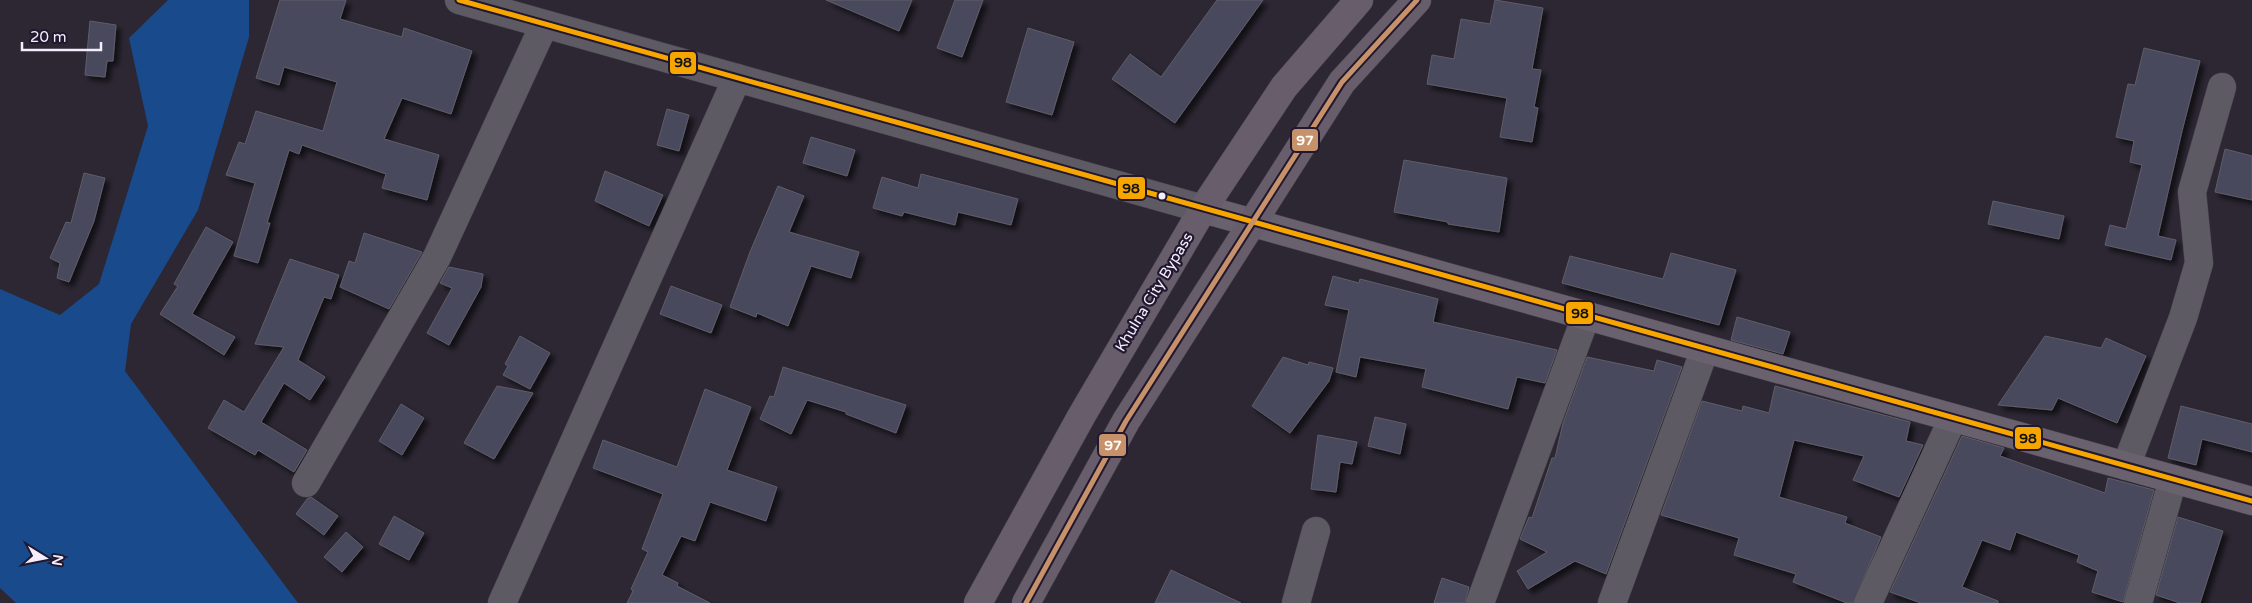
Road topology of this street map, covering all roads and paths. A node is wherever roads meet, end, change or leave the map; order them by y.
1 (460, 0) edge
2 (1359, 0) edge
3 (1417, 0) edge
4 (544, 24) junction
5 (737, 78) junction
6 (2222, 87) dead end
7 (1203, 209) junction
8 (1252, 223) junction
9 (1586, 316) junction
10 (1706, 349) junction
11 (1953, 418) junction
12 (2126, 466) junction
13 (2173, 479) junction
14 (306, 483) dead end
15 (2252, 501) edge
16 (1316, 531) dead end
17 (502, 603) edge
18 (978, 603) edge
19 (1026, 603) edge
20 (1296, 603) edge
21 (1480, 603) edge
22 (1612, 603) edge
23 (1868, 603) edge
24 (2138, 603) edge

1 - 4 street
2 - 7 highway, Khulna City Bypass
3 - 8 highway
4 - 5 street
4 - 14 street
5 - 7 street
5 - 17 street
6 - 12 street
7 - 8 main road
7 - 18 highway, Khulna City Bypass
8 - 9 main road
8 - 19 highway
9 - 10 main road
9 - 21 street
10 - 11 main road
10 - 22 street
11 - 12 main road
11 - 23 street
12 - 13 main road
13 - 15 main road
13 - 24 street
16 - 20 street

